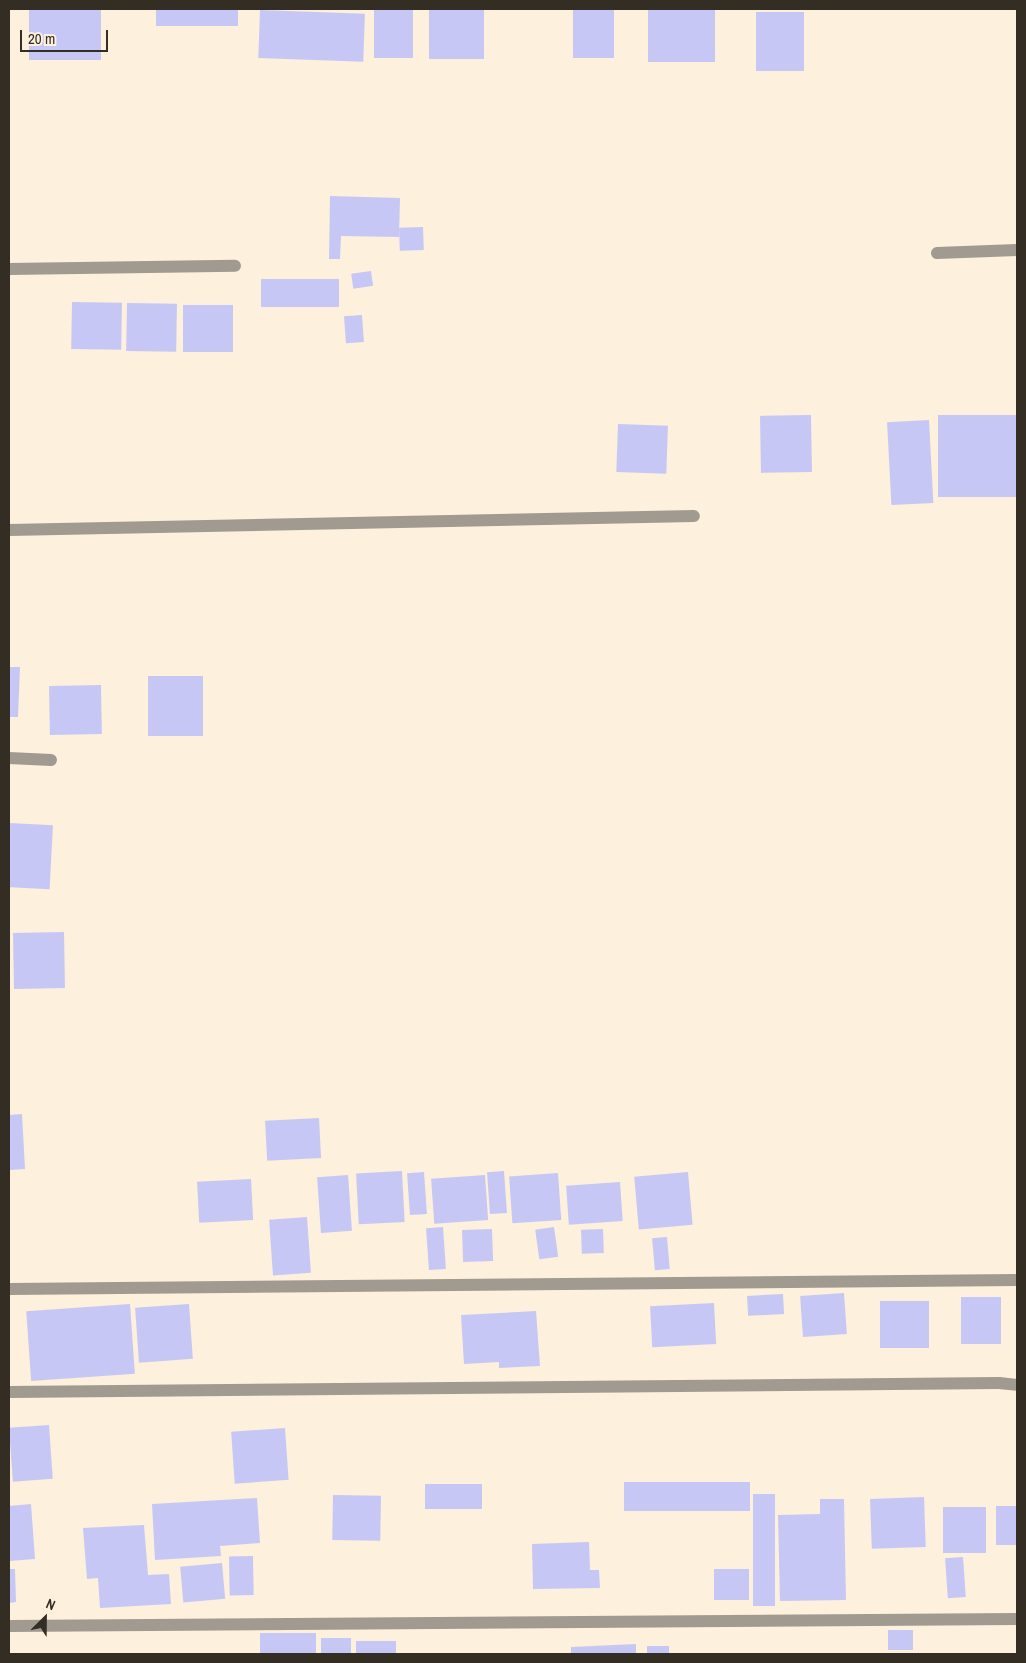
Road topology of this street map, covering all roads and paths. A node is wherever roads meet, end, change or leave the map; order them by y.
1 (1017, 250) edge
2 (936, 253) dead end
3 (235, 266) dead end
4 (9, 270) edge
5 (694, 516) dead end
6 (9, 530) edge
7 (9, 758) edge
8 (50, 760) dead end
9 (1017, 1280) edge
10 (9, 1289) edge
11 (1017, 1385) edge
12 (9, 1392) edge
13 (1017, 1619) edge
14 (9, 1626) edge

1 - 2 street
3 - 4 street
5 - 6 street
7 - 8 street
9 - 10 street
11 - 12 street
13 - 14 street

